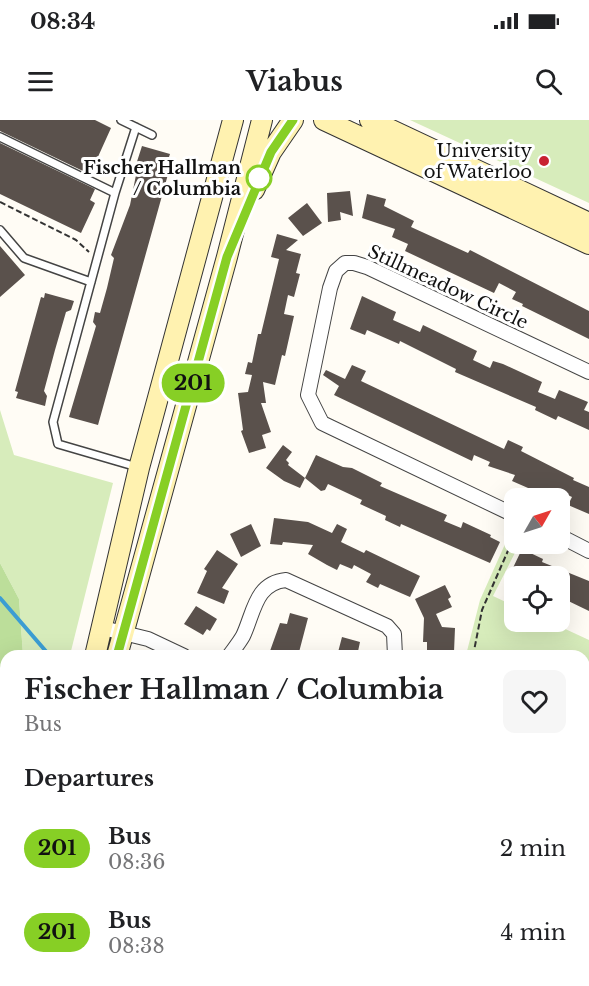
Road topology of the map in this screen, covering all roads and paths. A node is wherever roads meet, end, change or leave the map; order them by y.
1 (121, 120) edge
2 (233, 120) edge
3 (262, 120) edge
4 (293, 120) edge
5 (324, 120) edge
6 (370, 120) edge
7 (136, 127) junction
8 (152, 135) dead end
9 (0, 137) edge
10 (115, 193) junction
11 (0, 202) edge
12 (589, 223) edge
13 (0, 230) edge
14 (589, 244) edge
15 (227, 257) junction
16 (97, 259) junction
17 (91, 282) junction
18 (589, 372) edge
19 (139, 468) junction
20 (504, 510) edge
21 (570, 542) edge
22 (589, 551) edge
23 (507, 554) edge
24 (103, 628) junction
25 (124, 633) junction
26 (97, 650) edge
27 (119, 650) edge
28 (171, 650) edge
29 (234, 650) edge
30 (394, 650) edge
31 (474, 650) edge

1 - 7 lane
2 - 19 main road
3 - 15 main road
4 - 15 main road
5 - 14 main road
6 - 12 main road
7 - 8 lane
7 - 10 lane
9 - 10 lane
10 - 16 lane
11 - 16 path
13 - 17 lane
15 - 25 main road
16 - 17 lane
17 - 19 lane
18 - 20 street, Stillmeadow Circle
19 - 24 main road
21 - 22 street
23 - 31 path
24 - 25 street
24 - 26 main road
25 - 27 main road
25 - 28 street
29 - 30 street

